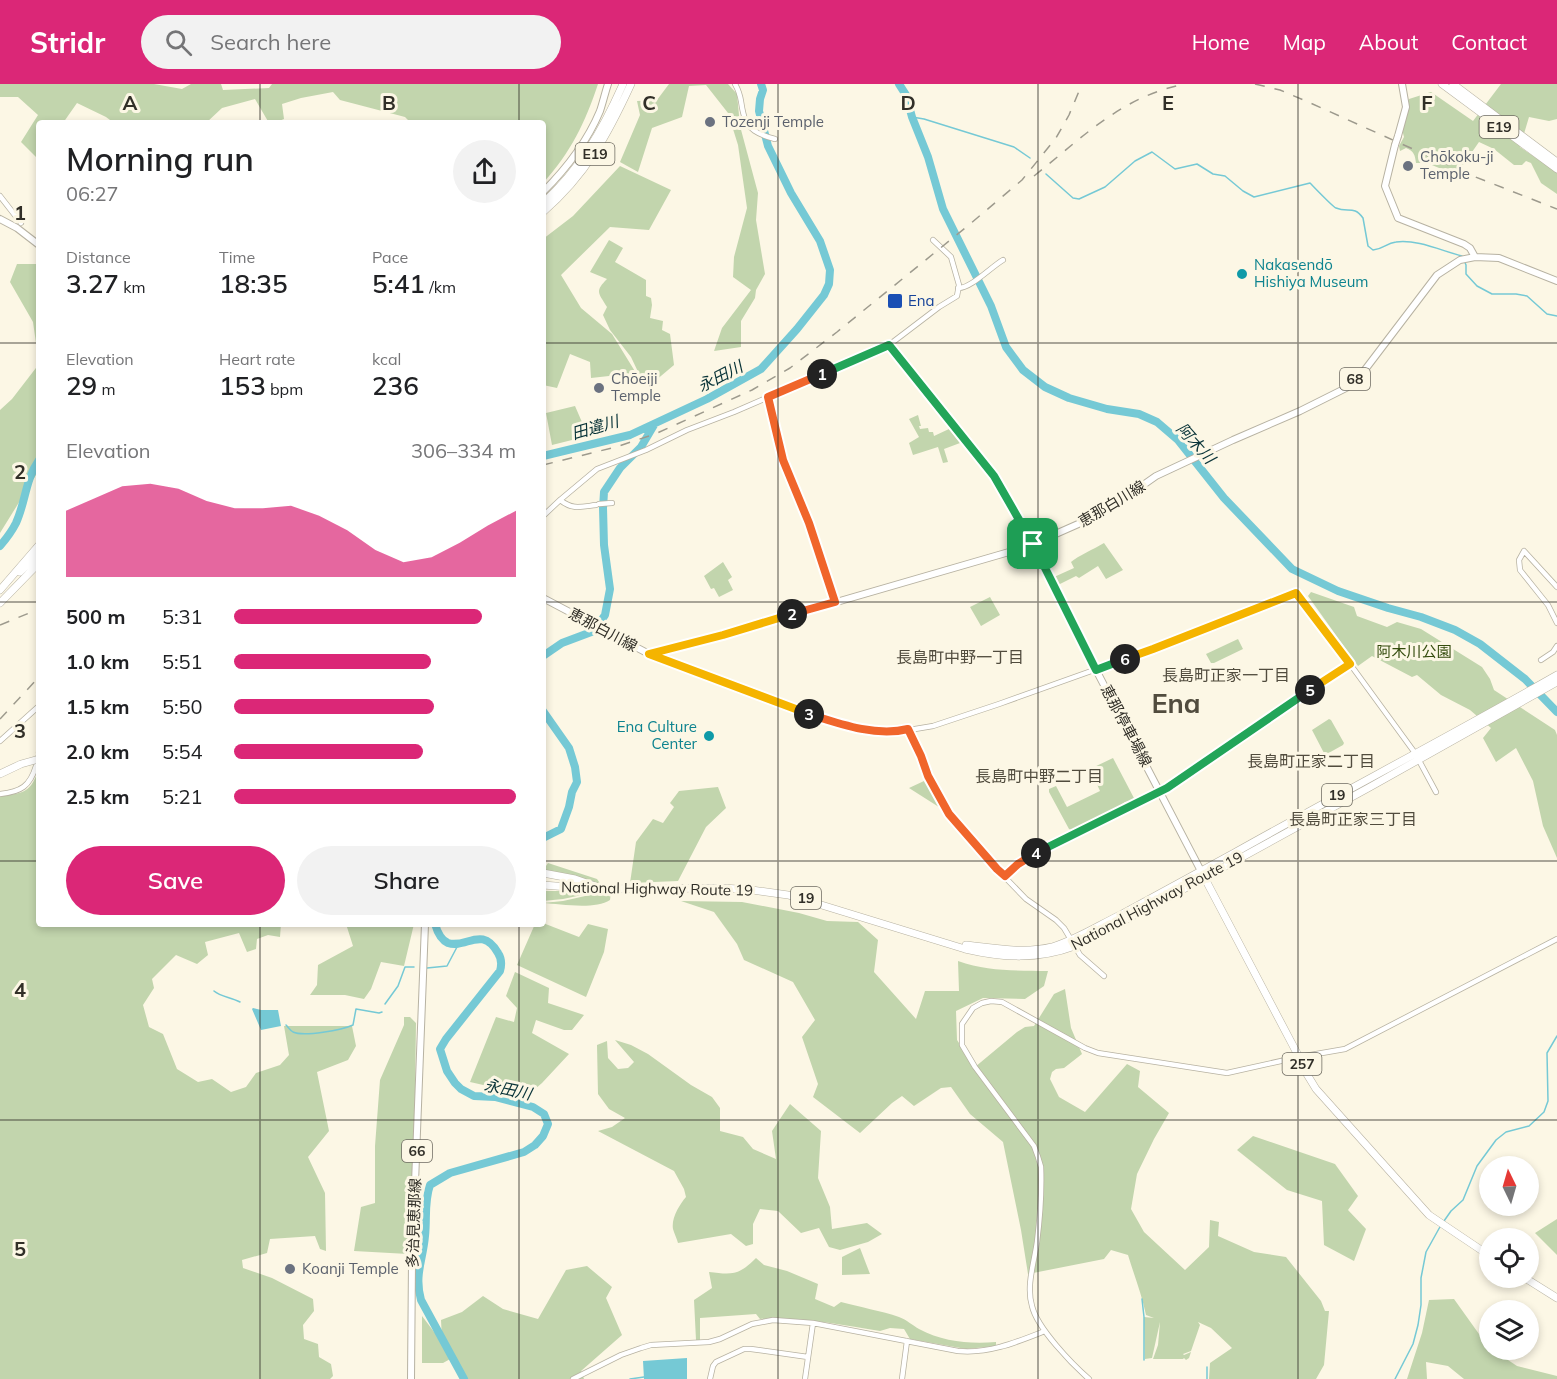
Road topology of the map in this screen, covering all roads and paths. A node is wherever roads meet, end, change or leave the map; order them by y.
1 (608, 84) edge
2 (623, 84) edge
3 (631, 84) edge
4 (735, 84) edge
5 (1402, 84) edge
6 (1442, 84) edge
7 (1453, 84) edge
8 (775, 139) dead end
9 (1557, 162) edge
10 (1557, 169) edge
11 (546, 189) edge
12 (0, 196) edge
13 (546, 200) edge
14 (546, 209) edge
15 (0, 219) edge
16 (21, 223) dead end
17 (933, 240) dead end
18 (36, 243) edge
19 (1475, 257) junction
20 (1003, 260) dead end
21 (1557, 281) edge
22 (958, 288) junction
23 (889, 345) junction
24 (768, 397) junction
25 (560, 500) junction
26 (611, 503) dead end
27 (546, 513) edge
28 (1033, 544) junction
29 (36, 549) edge
30 (36, 557) edge
31 (36, 566) edge
32 (36, 573) edge
33 (1557, 587) edge
34 (0, 592) edge
35 (546, 600) edge
36 (835, 602) junction
37 (0, 603) edge
38 (0, 608) edge
39 (1557, 623) edge
40 (1557, 646) edge
41 (649, 654) junction
42 (1541, 660) dead end
43 (1350, 664) junction
44 (1096, 670) junction
45 (1557, 675) edge
46 (1557, 682) edge
47 (34, 713) edge
48 (1477, 724) junction
49 (908, 729) junction
50 (0, 741) edge
51 (1417, 757) junction
52 (36, 761) edge
53 (36, 767) edge
54 (0, 771) edge
55 (1159, 792) junction
56 (1436, 792) dead end
57 (0, 794) edge
58 (546, 874) edge
59 (1202, 874) junction
60 (1005, 876) junction
61 (546, 886) edge
62 (546, 886) edge
63 (598, 887) junction
64 (610, 888) junction
65 (425, 927) edge
66 (1557, 939) edge
67 (1073, 943) junction
68 (1104, 976) dead end
69 (1299, 1057) junction
70 (1479, 1249) edge
71 (1539, 1287) edge
72 (1557, 1298) edge
73 (813, 1323) junction
74 (1046, 1331) junction
75 (908, 1341) junction
76 (808, 1357) junction
77 (411, 1379) edge
78 (573, 1379) edge
79 (710, 1379) edge
80 (805, 1379) edge
81 (902, 1379) edge
82 (1089, 1379) edge

1 - 11 main road
2 - 13 highway, E19
3 - 14 highway, E19
4 - 8 street
5 - 19 main road, bridge
6 - 10 highway, E19
7 - 9 highway, E19
12 - 16 street
15 - 18 main road
17 - 22 street
19 - 21 main road, 恵那白川線 / 68
19 - 28 main road, 恵那白川線 / 68
20 - 22 street
22 - 23 street
23 - 24 street
23 - 28 main road, 恵那停車場線
24 - 25 street
24 - 36 street
25 - 26 street
25 - 27 street
28 - 36 main road, 恵那白川線 / 68
28 - 44 main road, 恵那停車場線
29 - 34 highway
30 - 34 highway
31 - 37 highway
32 - 38 highway
33 - 39 street
35 - 41 main road, 恵那白川線
36 - 41 main road, 恵那白川線 / 68
40 - 42 street
41 - 49 street
43 - 44 street
43 - 51 street
43 - 55 street
44 - 49 street
44 - 55 main road, 恵那停車場線
45 - 48 highway, National Highway Route 19 / 19
46 - 48 highway, National Highway Route 19 / 19
47 - 50 street
48 - 51 highway, National Highway Route 19 / 19
49 - 60 street
51 - 56 street
51 - 59 highway, National Highway Route 19 / 19
52 - 54 highway
53 - 57 street
55 - 59 main road, 恵那停車場線
55 - 60 street
58 - 63 highway
59 - 67 highway, National Highway Route 19 / 19
59 - 69 highway, 257
60 - 67 street
61 - 63 highway, National Highway Route 19 / 19
62 - 64 highway, National Highway Route 19 / 19
63 - 64 highway, National Highway Route 19 / 19
64 - 67 highway, National Highway Route 19 / 19
65 - 77 main road, 多治見恵那線 / 66
66 - 69 street
67 - 68 street
69 - 70 highway, 257
69 - 74 street
71 - 72 highway
73 - 75 street
73 - 76 street
73 - 78 street
74 - 75 street
74 - 82 street
75 - 81 street
76 - 79 street
76 - 80 street

